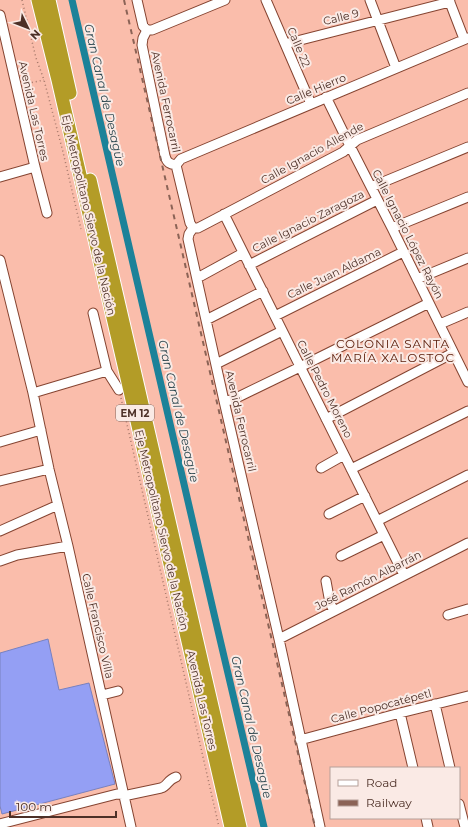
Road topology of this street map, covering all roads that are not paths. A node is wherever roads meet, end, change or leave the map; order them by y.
1 (34, 0) edge
2 (38, 0) edge
3 (48, 0) edge
4 (137, 0) edge
5 (225, 0) edge
6 (266, 0) edge
7 (370, 0) edge
8 (449, 1) edge
9 (0, 14) edge
10 (41, 15) junction
11 (378, 20) junction
12 (147, 30) junction
13 (466, 39) edge
14 (285, 44) junction
15 (3, 47) edge
16 (396, 68) junction
17 (468, 93) edge
18 (326, 97) junction
19 (311, 104) junction
20 (350, 146) junction
21 (468, 147) edge
22 (176, 164) junction
23 (35, 167) junction
24 (0, 176) edge
25 (371, 187) junction
26 (468, 197) edge
27 (377, 200) junction
28 (47, 213) dead end
29 (224, 214) junction
30 (193, 228) junction
31 (392, 228) junction
32 (404, 252) junction
33 (243, 253) junction
34 (468, 258) edge
35 (0, 260) edge
36 (249, 265) junction
37 (197, 277) junction
38 (417, 279) junction
39 (262, 291) junction
40 (429, 303) junction
41 (468, 312) edge
42 (93, 313) dead end
43 (275, 316) junction
44 (206, 320) junction
45 (440, 324) junction
46 (282, 331) junction
47 (453, 353) junction
48 (216, 364) junction
49 (300, 367) junction
50 (465, 369) edge
51 (107, 371) junction
52 (468, 382) edge
53 (119, 390) road end
54 (33, 393) junction
55 (224, 401) junction
56 (468, 411) edge
57 (326, 420) junction
58 (41, 430) junction
59 (0, 442) edge
60 (344, 455) junction
61 (321, 468) dead end
62 (49, 469) junction
63 (351, 469) junction
64 (468, 475) edge
65 (0, 481) edge
66 (365, 496) junction
67 (58, 505) junction
68 (329, 514) dead end
69 (377, 521) junction
70 (0, 531) edge
71 (384, 535) junction
72 (468, 543) edge
73 (68, 546) junction
74 (341, 556) dead end
75 (0, 561) edge
76 (404, 575) junction
77 (326, 581) dead end
78 (468, 609) edge
79 (334, 611) junction
80 (448, 615) dead end
81 (279, 639) junction
82 (118, 691) dead end
83 (102, 695) junction
84 (468, 696) edge
85 (435, 704) junction
86 (400, 713) junction
87 (300, 740) junction
88 (413, 767) edge
89 (450, 767) edge
90 (176, 777) dead end
91 (124, 794) junction
92 (460, 808) edge
93 (0, 823) edge
94 (1, 827) edge
95 (131, 827) edge
96 (231, 827) edge
97 (240, 827) edge
98 (320, 827) edge
99 (465, 827) edge

1 - 10 highway
2 - 10 highway, Eje Metropolitano Siervo de la Nación / EM 12
3 - 97 highway, Eje Metropolitano Siervo de la Nación / EM 12
4 - 12 street
5 - 12 street
6 - 14 street, Calle 22
7 - 11 street
8 - 11 street, Calle 9
8 - 13 street
9 - 15 street, Avenida Las Torres
10 - 96 highway, Eje Metropolitano Siervo de la Nación / EM 12
11 - 14 street, Calle 9
11 - 16 street
12 - 22 street, Avenida Ferrocarril
13 - 16 street, Calle Hierro
14 - 19 street, Calle 22
15 - 23 street, Avenida Las Torres
16 - 18 street, Calle Hierro
17 - 20 street, Calle Ignacio Allende
18 - 19 street, Calle Hierro
18 - 20 street, Calle Ignacio López Rayón
19 - 22 street, Calle Hierro
20 - 25 street, Calle Ignacio López Rayón
20 - 29 street, Calle Ignacio Allende
21 - 25 street
22 - 30 street, Avenida Ferrocarril
23 - 24 street
23 - 28 street, Avenida Las Torres
25 - 27 street, Calle Ignacio López Rayón
26 - 31 street
27 - 31 street, Calle Ignacio López Rayón
27 - 36 street, Calle Ignacio Zaragoza
29 - 30 street, Calle Ignacio Allende
29 - 33 street, Calle Pedro Moreno
30 - 37 street, Avenida Ferrocarril
31 - 32 street, Calle Ignacio López Rayón
32 - 38 street, Calle Ignacio López Rayón
32 - 43 street, Calle Juan Aldama
33 - 36 street, Calle Pedro Moreno
33 - 37 street, Calle Ignacio Zaragoza
34 - 38 street
35 - 54 street, Calle Francisco Villa
36 - 39 street, Calle Pedro Moreno
37 - 44 street, Avenida Ferrocarril
38 - 40 street, Calle Ignacio López Rayón
39 - 43 street, Calle Pedro Moreno
39 - 44 street
40 - 45 street, Calle Ignacio López Rayón
40 - 49 street
41 - 45 street
42 - 51 street
43 - 46 street, Calle Pedro Moreno
44 - 48 street, Avenida Ferrocarril
45 - 47 street, Calle Ignacio López Rayón
46 - 48 street
46 - 49 street, Calle Pedro Moreno
47 - 50 street, Calle Ignacio López Rayón
47 - 57 street
48 - 55 street, Avenida Ferrocarril
49 - 55 street
49 - 57 street, Calle Pedro Moreno
50 - 52 street, Calle Ignacio López Rayón
51 - 53 street
51 - 54 street
54 - 58 street, Calle Francisco Villa
55 - 81 street, Avenida Ferrocarril
56 - 63 street
57 - 60 street, Calle Pedro Moreno
58 - 59 street
58 - 62 street, Calle Francisco Villa
60 - 61 street
60 - 63 street, Calle Pedro Moreno
62 - 65 street
62 - 67 street, Calle Francisco Villa
63 - 66 street, Calle Pedro Moreno
64 - 69 street
66 - 68 street
66 - 69 street, Calle Pedro Moreno
67 - 70 street
67 - 73 street, Calle Francisco Villa
69 - 71 street, Calle Pedro Moreno
71 - 74 street
71 - 76 street, Calle Pedro Moreno
72 - 76 street, José Ramón Albarrán
73 - 75 street
73 - 83 street, Calle Francisco Villa
76 - 79 street, José Ramón Albarrán
77 - 79 street
78 - 80 street
79 - 81 street, José Ramón Albarrán
81 - 87 street, Avenida Ferrocarril
82 - 83 street
83 - 91 street, Calle Francisco Villa
84 - 85 street, Calle Popocatépetl
85 - 86 street, Calle Popocatépetl
85 - 89 street
86 - 87 street, Calle Popocatépetl
86 - 88 street
87 - 98 street, Avenida Ferrocarril
90 - 91 street
91 - 93 street
91 - 95 street, Calle Francisco Villa
92 - 99 street
93 - 94 street

